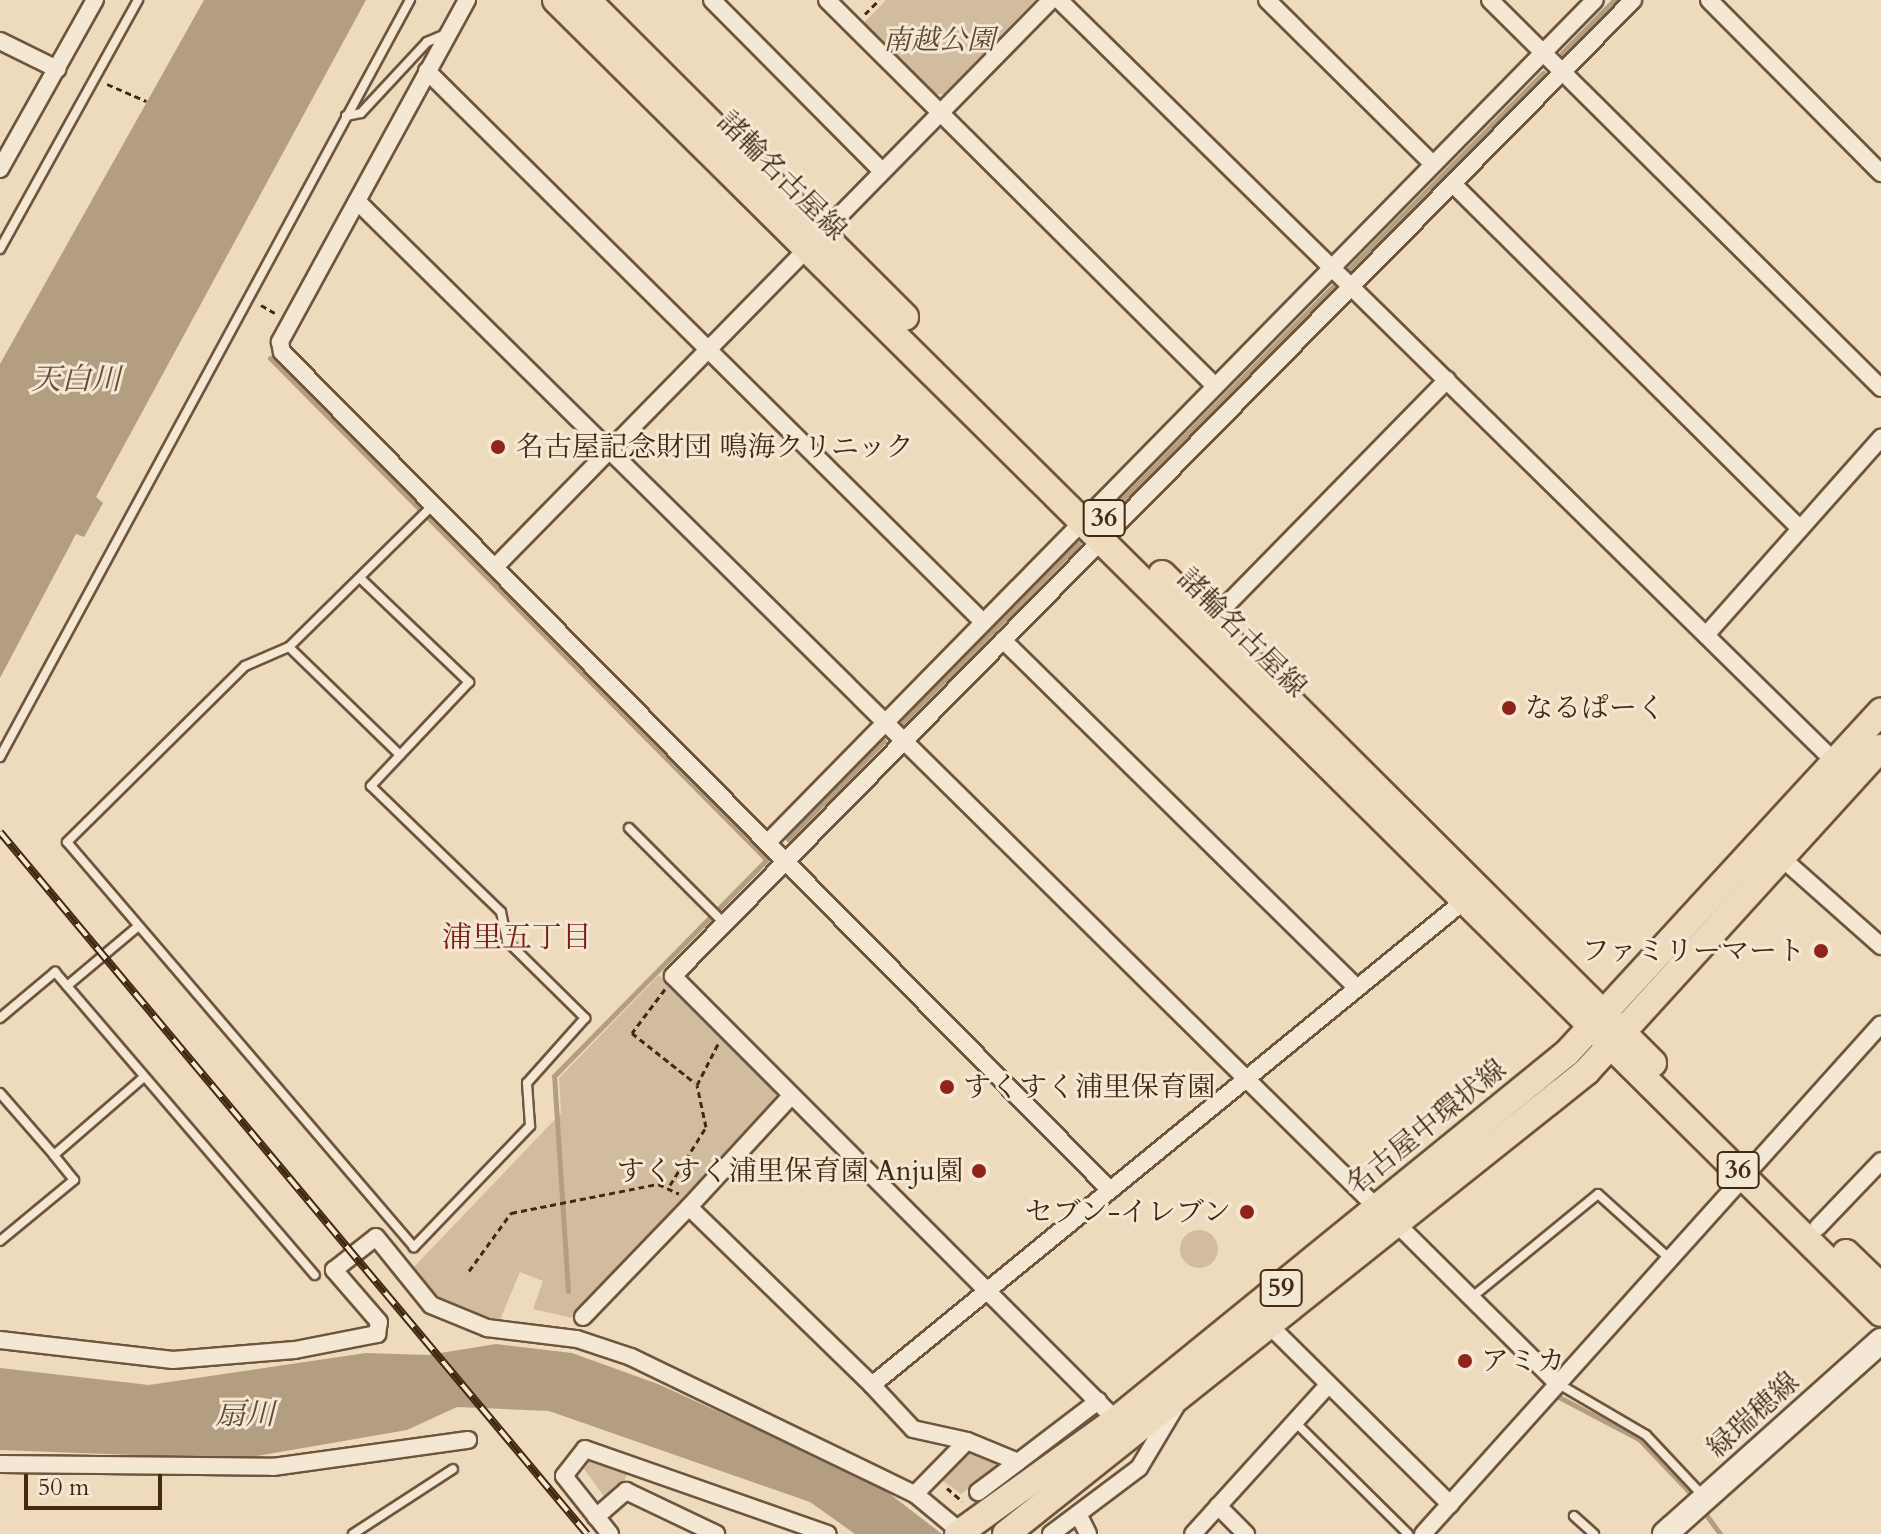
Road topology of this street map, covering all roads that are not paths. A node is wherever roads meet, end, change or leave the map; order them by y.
1 (95, 0) edge
2 (138, 0) edge
3 (410, 0) edge
4 (467, 0) edge
5 (556, 0) edge
6 (587, 0) edge
7 (712, 0) edge
8 (827, 0) edge
9 (1051, 0) edge
10 (1059, 0) edge
11 (1267, 0) edge
12 (1490, 0) edge
13 (1595, 0) edge
14 (1633, 0) edge
15 (1709, 0) edge
16 (449, 33) junction
17 (0, 41) edge
18 (1543, 53) junction
19 (57, 69) junction
20 (427, 71) junction
21 (1562, 72) junction
22 (940, 111) junction
23 (346, 116) junction
24 (1433, 164) junction
25 (0, 169) edge
26 (882, 171) junction
27 (1881, 173) edge
28 (1453, 184) junction
29 (357, 201) junction
30 (816, 240) junction
31 (0, 249) edge
32 (1330, 270) junction
33 (1352, 287) junction
34 (708, 350) junction
35 (1447, 380) junction
36 (1215, 386) junction
37 (1881, 388) edge
38 (1881, 438) edge
39 (610, 451) junction
40 (434, 504) junction
41 (1089, 514) junction
42 (1800, 529) junction
43 (1108, 533) junction
44 (495, 567) junction
45 (360, 578) junction
46 (983, 622) junction
47 (1205, 627) junction
48 (1706, 635) junction
49 (1003, 640) junction
50 (289, 647) junction
51 (1881, 711) edge
52 (883, 724) junction
53 (903, 741) junction
54 (1881, 748) edge
55 (400, 755) junction
56 (0, 757) edge
57 (1835, 762) junction
58 (629, 828) dead end
59 (770, 840) junction
60 (1783, 859) junction
61 (786, 861) junction
62 (1465, 900) junction
63 (718, 917) junction
64 (136, 928) junction
65 (1881, 946) edge
66 (67, 986) junction
67 (1356, 987) junction
68 (0, 1018) edge
69 (1881, 1024) edge
70 (1609, 1031) junction
71 (144, 1077) junction
72 (1245, 1080) junction
73 (0, 1093) edge
74 (791, 1096) junction
75 (54, 1155) junction
76 (1881, 1161) edge
77 (1749, 1170) junction
78 (1110, 1190) junction
79 (689, 1207) junction
80 (1377, 1208) junction
81 (1398, 1225) junction
82 (1818, 1227) junction
83 (0, 1241) edge
84 (1670, 1259) junction
85 (315, 1275) dead end
86 (1881, 1287) edge
87 (988, 1290) junction
88 (1471, 1298) junction
89 (1881, 1313) edge
90 (583, 1317) dead end
91 (1269, 1325) junction
92 (0, 1340) edge
93 (1881, 1341) edge
94 (1557, 1383) junction
95 (872, 1385) junction
96 (1327, 1386) junction
97 (1179, 1402) junction
98 (1107, 1411) junction
99 (1294, 1422) junction
100 (468, 1440) dead end
101 (967, 1441) junction
102 (1018, 1462) junction
103 (0, 1464) edge
104 (453, 1469) dead end
105 (978, 1492) dead end
106 (915, 1494) junction
107 (1701, 1501) junction
108 (1450, 1504) junction
109 (1218, 1506) junction
110 (1078, 1514) junction
111 (1574, 1516) dead end
112 (596, 1517) junction
113 (960, 1533) edge
114 (354, 1534) edge
115 (610, 1534) edge
116 (716, 1534) edge
117 (828, 1534) edge
118 (1006, 1534) edge
119 (1051, 1534) edge
120 (1088, 1534) edge
121 (1193, 1534) edge
122 (1246, 1534) edge
123 (1408, 1534) edge
124 (1423, 1534) edge
125 (1594, 1534) edge
126 (1665, 1534) edge

1 - 19 street
2 - 31 lane
3 - 23 lane
4 - 16 street
5 - 30 main road, 諸輪名古屋線 / 36
6 - 30 main road, 諸輪名古屋線 / 36
7 - 26 street
8 - 22 street
9 - 22 street
10 - 32 street
11 - 24 street
12 - 18 street
13 - 18 street
14 - 21 street
15 - 27 street
16 - 20 street
16 - 23 lane
17 - 19 street
18 - 21 street
18 - 24 street
19 - 25 street
20 - 29 street
20 - 34 street
21 - 28 street
21 - 37 street
22 - 26 street
22 - 36 street
23 - 56 lane
24 - 32 street
26 - 30 street
28 - 33 street
28 - 42 street
29 - 39 street
29 - 40 street
30 - 34 street
30 - 41 main road, 諸輪名古屋線 / 36
32 - 33 street
32 - 36 street
33 - 35 street
33 - 43 street
34 - 39 street
34 - 46 street
35 - 47 street
35 - 48 street
36 - 41 street
38 - 42 street
39 - 44 street
39 - 52 street
40 - 44 street
40 - 45 lane
41 - 43 main road, 諸輪名古屋線 / 36
41 - 46 street
42 - 48 street
43 - 47 main road, 諸輪名古屋線 / 36
43 - 49 street
44 - 59 street
45 - 50 lane
45 - 55 lane
46 - 52 street
47 - 62 main road, 諸輪名古屋線 / 36
47 - 70 main road, 諸輪名古屋線 / 36
48 - 57 street
49 - 53 street
49 - 67 street
50 - 55 lane
50 - 64 lane
51 - 57 main road, 名古屋中環状線 / 59
52 - 53 street
52 - 59 street
53 - 61 street
53 - 72 street
54 - 60 main road, 名古屋中環状線 / 59
55 - 64 lane
57 - 70 main road, 名古屋中環状線 / 59
58 - 63 lane
59 - 61 street
60 - 65 street
60 - 70 main road, 名古屋中環状線 / 59
61 - 63 street
61 - 78 street
62 - 67 street
62 - 70 main road, 諸輪名古屋線 / 36
63 - 74 street
64 - 66 lane
66 - 68 lane
66 - 71 lane
67 - 72 street
69 - 77 street
70 - 77 main road, 諸輪名古屋線 / 36
70 - 80 main road, 名古屋中環状線 / 59
70 - 81 main road, 名古屋中環状線 / 59
71 - 75 lane
71 - 85 lane
72 - 78 street
72 - 80 street
73 - 75 lane
74 - 79 street
74 - 87 street
75 - 83 lane
76 - 82 street
77 - 82 main road, 諸輪名古屋線 / 36
77 - 84 street
77 - 89 main road, 諸輪名古屋線 / 36
78 - 87 street
79 - 90 street
79 - 95 street
80 - 98 main road, 名古屋中環状線 / 59
81 - 88 street
81 - 91 main road, 名古屋中環状線 / 59
82 - 86 main road, 諸輪名古屋線 / 36
84 - 88 lane
84 - 94 street
87 - 95 street
87 - 98 street
88 - 94 street
91 - 96 street
91 - 97 main road, 名古屋中環状線 / 59
92 - 106 street
93 - 107 main road, 緑瑞穂線
94 - 107 lane
94 - 108 street
95 - 101 street
96 - 99 street
96 - 108 street
97 - 110 street
97 - 118 main road, 名古屋中環状線 / 59
98 - 102 street
98 - 113 main road, 名古屋中環状線 / 59
99 - 109 street
99 - 123 lane
100 - 103 street
101 - 102 street
101 - 106 street
102 - 105 street
104 - 114 lane
106 - 113 street
107 - 126 main road, 緑瑞穂線
108 - 124 street
109 - 121 street
109 - 122 street
110 - 119 street
110 - 120 street
111 - 125 lane
112 - 115 street
112 - 116 street
112 - 117 street

